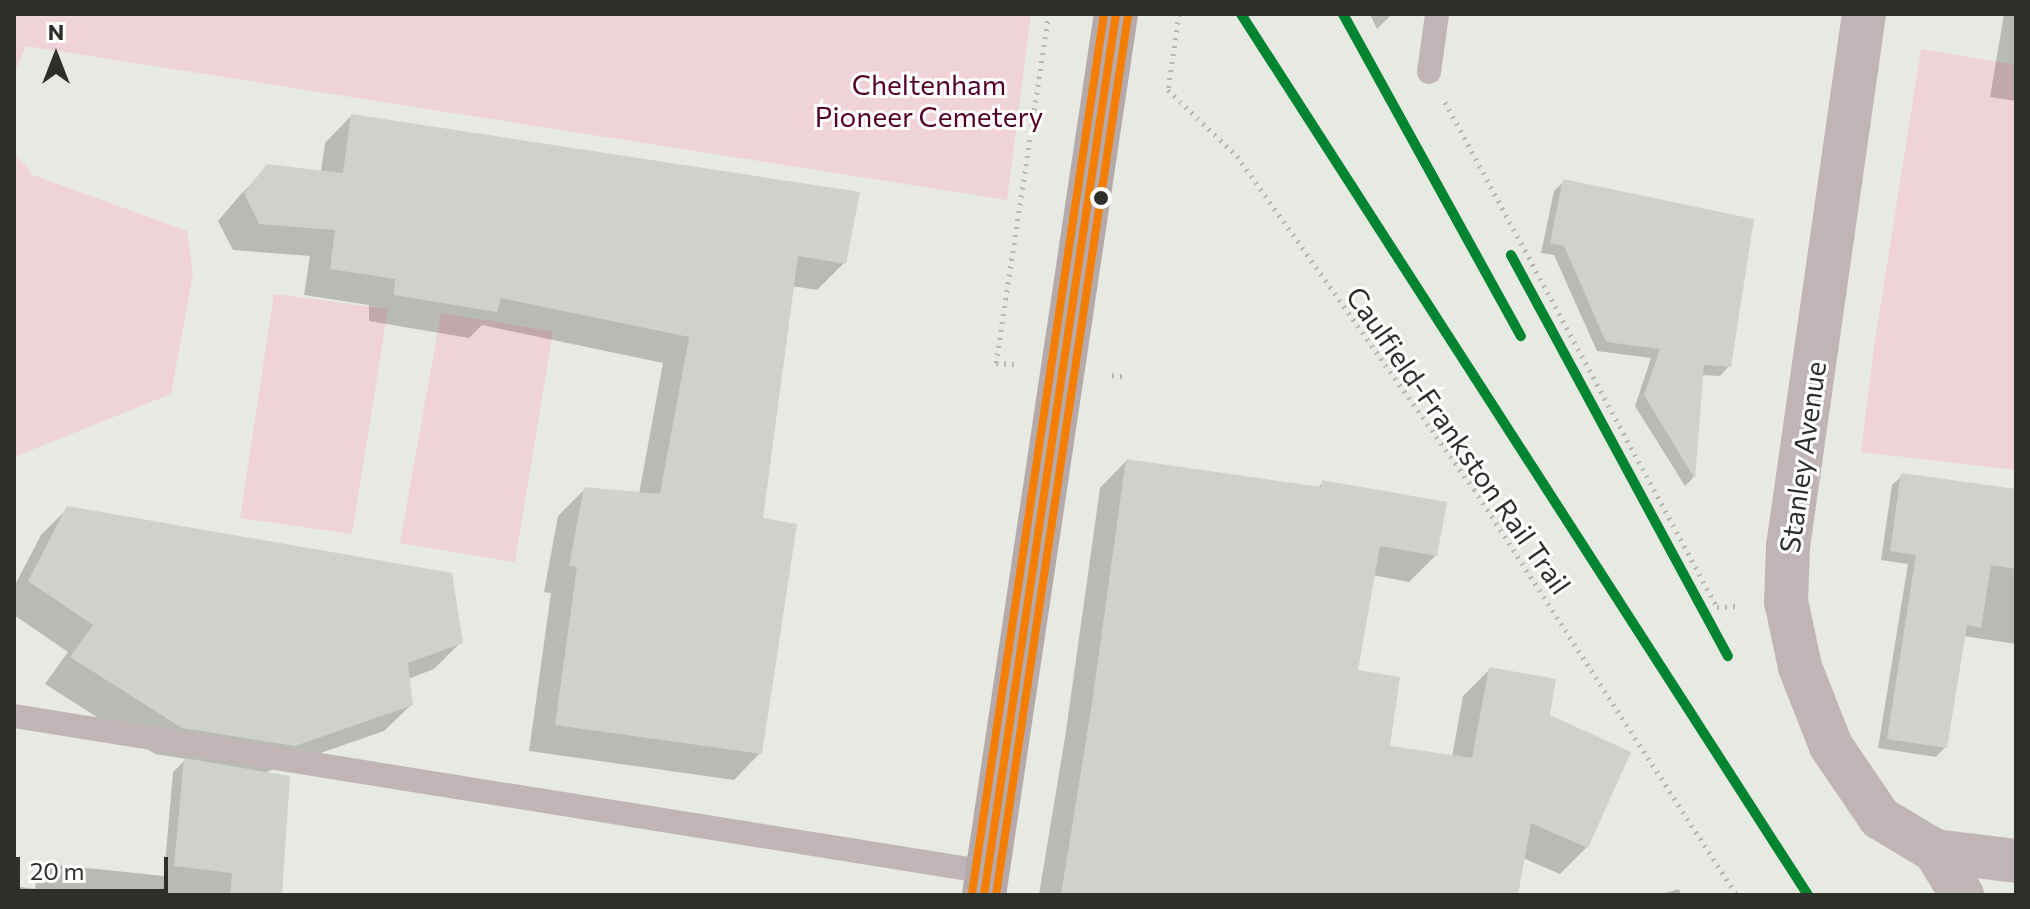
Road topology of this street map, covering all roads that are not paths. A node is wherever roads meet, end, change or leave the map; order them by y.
1 (1116, 14) edge
2 (1437, 14) edge
3 (1864, 14) edge
4 (1429, 72) road end
5 (14, 716) edge
6 (1935, 851) junction
7 (2016, 861) edge
8 (986, 883) edge
9 (1962, 895) edge

1 - 8 main road
2 - 4 lane
3 - 6 street, Stanley Avenue
5 - 8 lane
6 - 7 street
6 - 9 street

